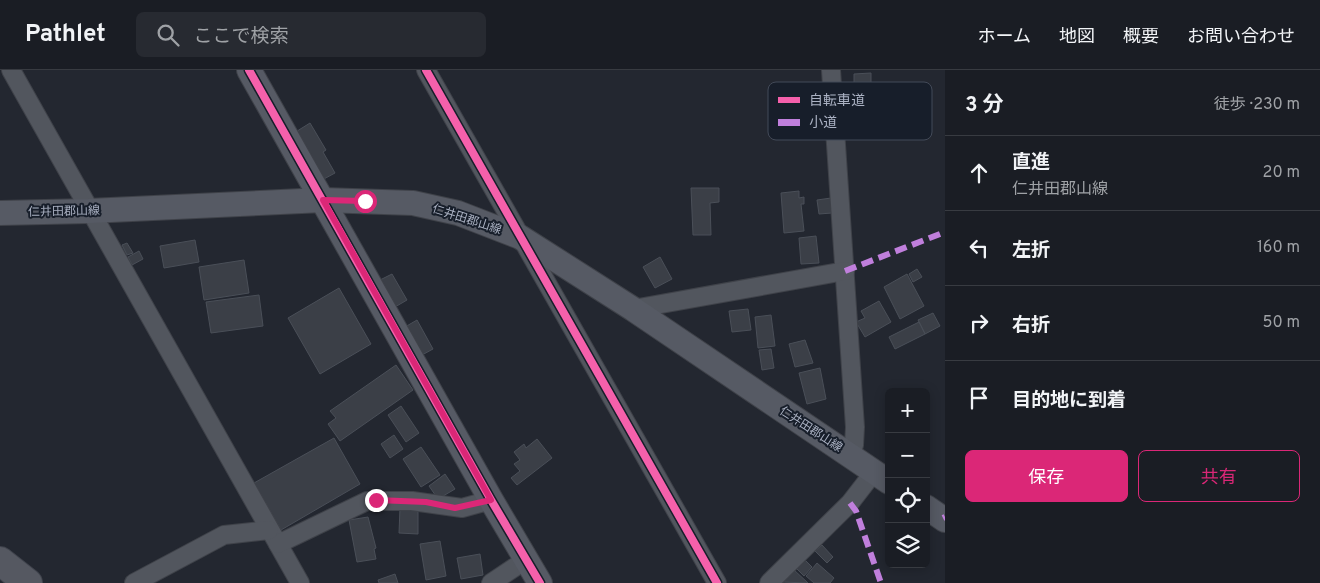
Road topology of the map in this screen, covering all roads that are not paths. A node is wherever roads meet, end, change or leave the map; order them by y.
1 (12, 70) edge
2 (249, 70) edge
3 (426, 70) edge
4 (836, 140) edge
5 (323, 200) junction
6 (89, 211) junction
7 (0, 212) edge
8 (520, 238) junction
9 (845, 270) junction
10 (634, 309) junction
11 (850, 454) junction
12 (881, 477) edge
13 (491, 500) junction
14 (930, 510) edge
15 (945, 520) edge
16 (274, 537) junction
17 (527, 559) junction
18 (0, 561) edge
19 (28, 583) edge
20 (134, 583) edge
21 (300, 583) edge
22 (491, 583) edge
23 (540, 583) edge
24 (717, 583) edge
25 (769, 583) edge

1 - 6 street
2 - 5 main road
3 - 8 street
4 - 9 street
5 - 6 main road, 仁井田郡山線
5 - 8 main road, 仁井田郡山線
5 - 13 main road
6 - 7 main road, 仁井田郡山線
6 - 16 street
8 - 10 main road, 仁井田郡山線
8 - 24 street
9 - 10 street
9 - 11 street
10 - 11 main road, 仁井田郡山線
11 - 12 main road, 仁井田郡山線
12 - 25 street
13 - 16 street
13 - 17 main road
14 - 15 main road
16 - 20 street
16 - 21 street
17 - 22 street
17 - 23 main road
18 - 19 main road

